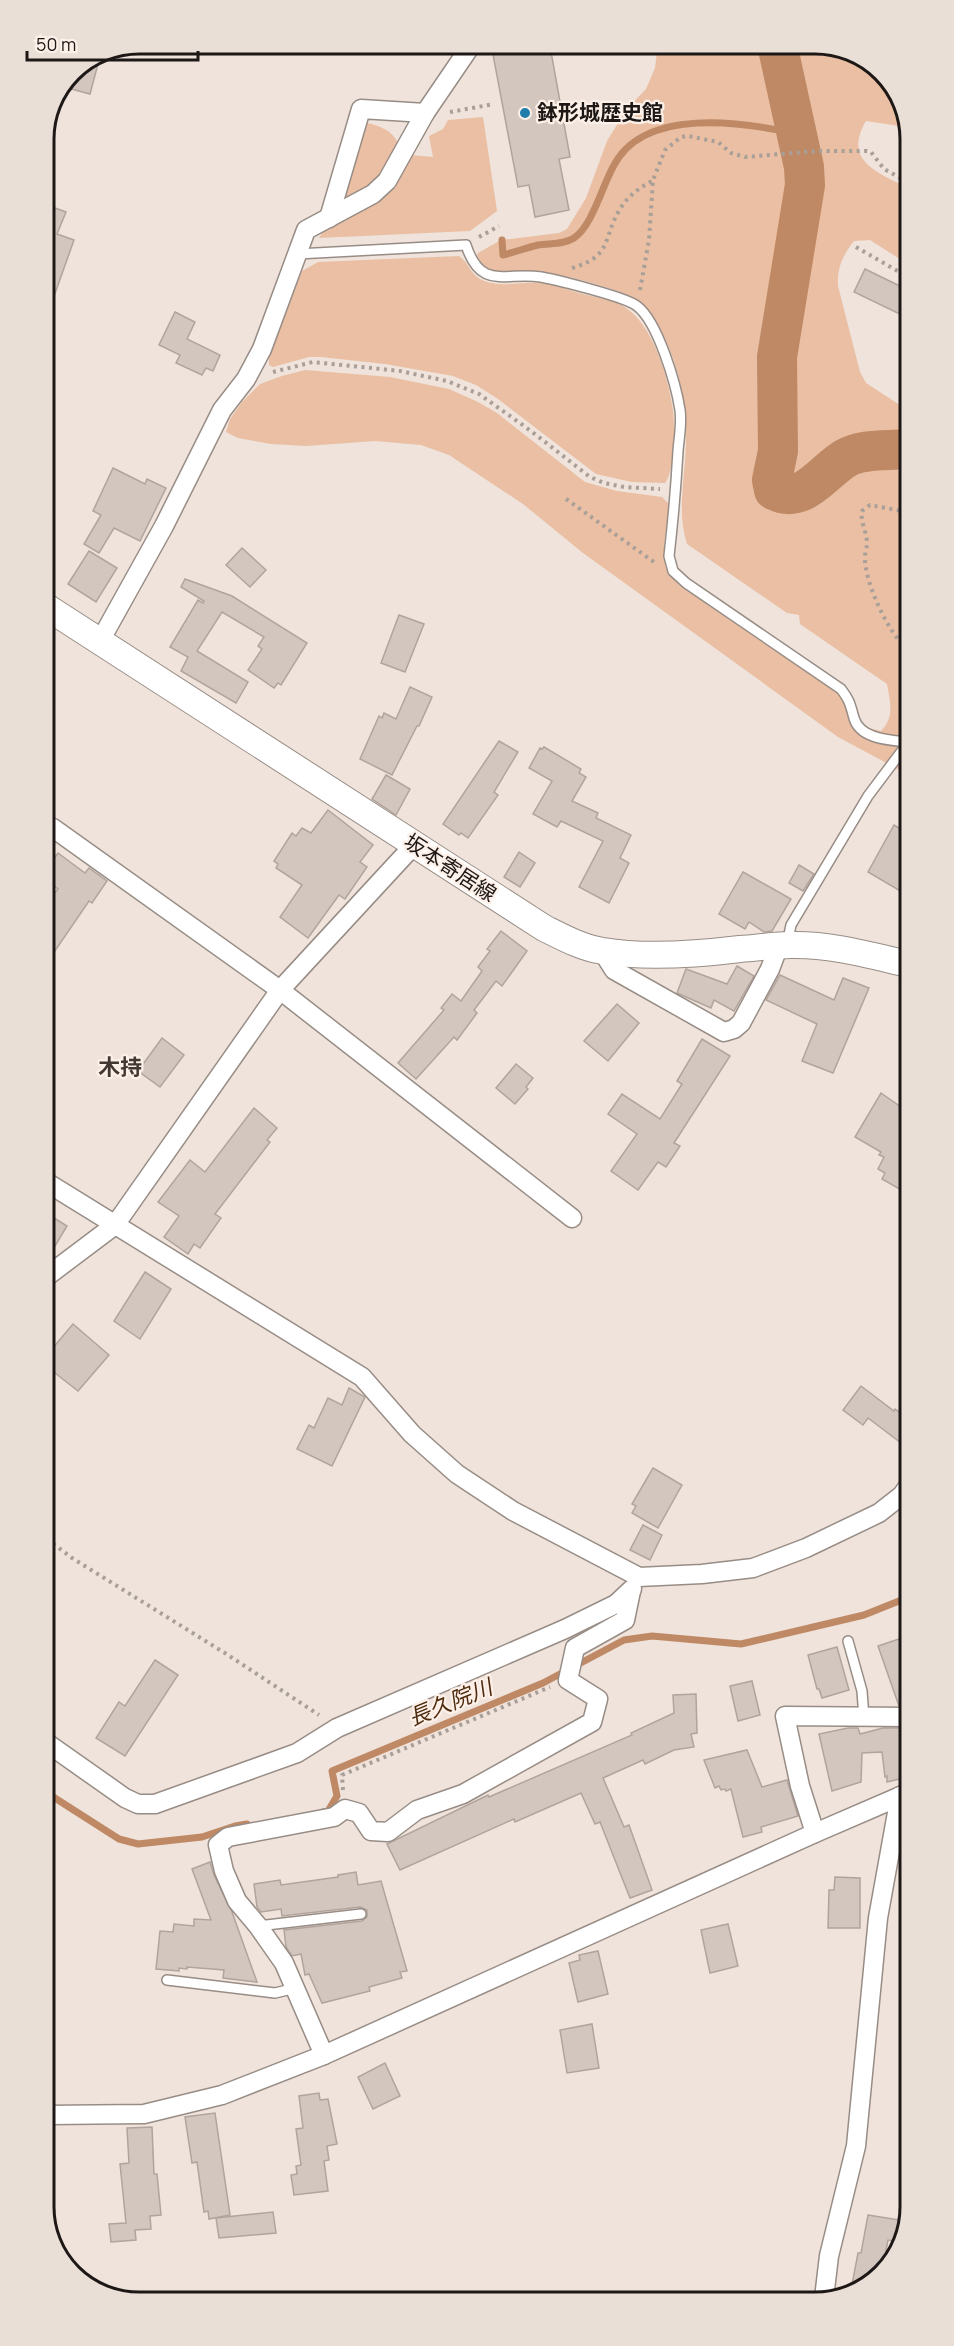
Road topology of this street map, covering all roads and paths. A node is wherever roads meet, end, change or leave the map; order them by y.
1 (465, 54) edge
2 (494, 104) dead end
3 (450, 112) dead end
4 (425, 113) junction
5 (900, 178) edge
6 (653, 180) junction
7 (329, 218) junction
8 (499, 226) dead end
9 (466, 245) junction
10 (856, 247) dead end
11 (297, 254) junction
12 (900, 273) edge
13 (543, 278) junction
14 (637, 306) junction
15 (246, 379) junction
16 (676, 490) junction
17 (566, 499) dead end
18 (900, 511) edge
19 (673, 570) junction
20 (54, 612) edge
21 (100, 641) junction
22 (900, 642) edge
23 (900, 742) edge
24 (900, 753) edge
25 (54, 835) edge
26 (414, 845) junction
27 (783, 945) junction
28 (602, 951) junction
29 (900, 962) edge
30 (280, 990) junction
31 (54, 1187) edge
32 (572, 1218) dead end
33 (115, 1225) junction
34 (54, 1271) edge
35 (900, 1497) edge
36 (54, 1544) edge
37 (635, 1584) junction
38 (848, 1641) dead end
39 (568, 1680) junction
40 (900, 1717) edge
41 (864, 1718) junction
42 (337, 1728) junction
43 (54, 1748) edge
44 (900, 1796) edge
45 (345, 1809) junction
46 (900, 1817) edge
47 (815, 1833) junction
48 (361, 1914) dead end
49 (258, 1926) junction
50 (167, 1980) dead end
51 (296, 1988) junction
52 (324, 2055) junction
53 (54, 2115) edge
54 (825, 2291) edge

1 - 4 street
2 - 3 path
4 - 7 street
4 - 7 street
5 - 6 path
6 - 13 path
6 - 14 path
7 - 11 street
8 - 9 path
9 - 11 lane
9 - 13 lane
10 - 12 path
11 - 15 street
13 - 14 lane
14 - 16 lane
15 - 16 path
15 - 21 street
16 - 19 lane
17 - 19 path
18 - 22 path
19 - 23 lane
20 - 21 main road, 坂本寄居線
21 - 26 main road, 坂本寄居線
24 - 27 lane
25 - 30 street
26 - 28 main road, 坂本寄居線
26 - 30 street
27 - 28 main road, 坂本寄居線
27 - 28 street
27 - 29 main road, 坂本寄居線
30 - 32 street
30 - 33 street
31 - 33 street
33 - 34 street
33 - 37 street
35 - 37 street
36 - 42 path
37 - 39 street
37 - 42 street
38 - 41 lane
39 - 45 path
39 - 45 street
40 - 41 street
41 - 47 street
42 - 43 street
44 - 47 street
45 - 49 street
46 - 54 street
47 - 52 street
48 - 49 lane
49 - 51 street
50 - 51 lane
51 - 52 street
52 - 53 street

